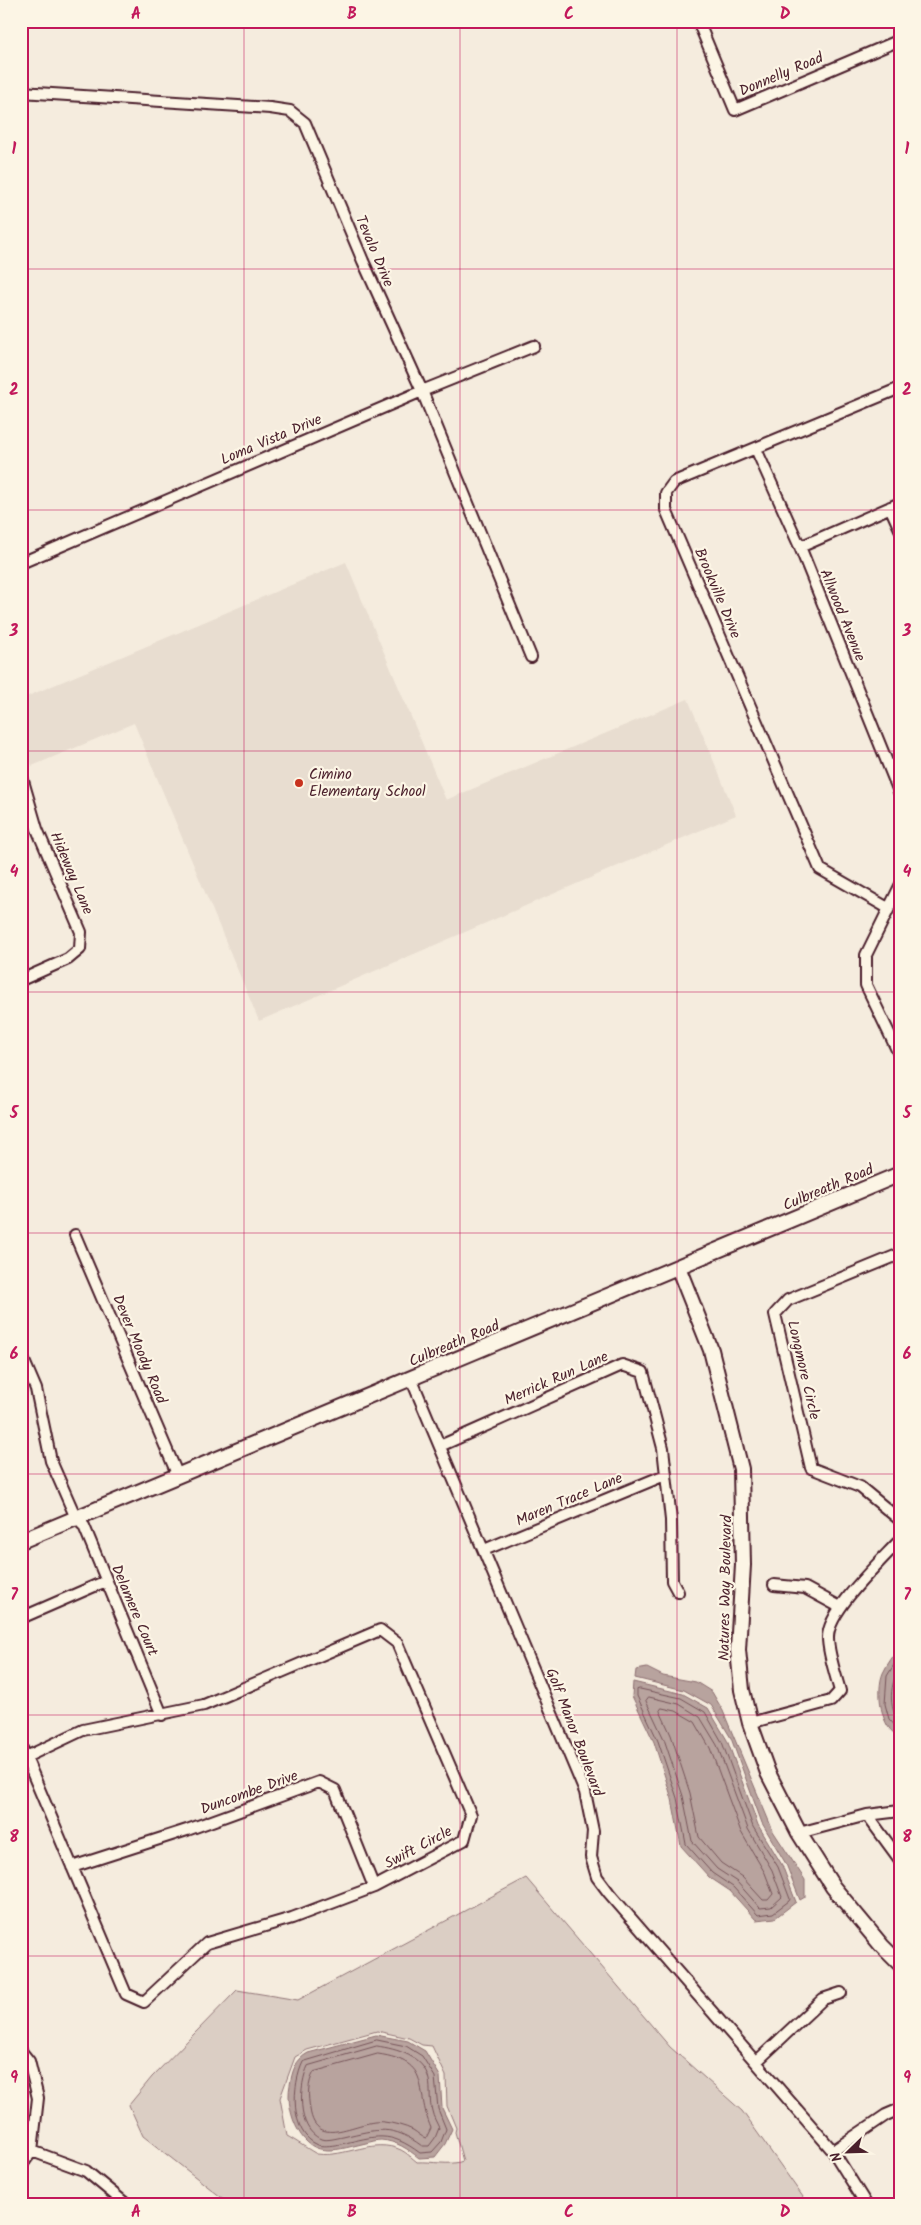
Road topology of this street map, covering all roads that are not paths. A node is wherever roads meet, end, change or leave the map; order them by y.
1 (698, 21) edge
2 (900, 40) edge
3 (21, 92) edge
4 (534, 346) dead end
5 (900, 388) edge
6 (422, 391) junction
7 (756, 449) junction
8 (895, 505) edge
9 (900, 529) edge
10 (800, 547) junction
11 (21, 563) edge
12 (531, 657) dead end
13 (21, 774) edge
14 (900, 794) edge
15 (900, 886) edge
16 (888, 908) junction
17 (21, 980) edge
18 (899, 1055) edge
19 (900, 1174) edge
20 (75, 1235) dead end
21 (900, 1254) edge
22 (678, 1267) junction
23 (21, 1360) edge
24 (411, 1378) junction
25 (440, 1446) junction
26 (665, 1475) junction
27 (178, 1476) junction
28 (76, 1518) junction
29 (900, 1520) edge
30 (900, 1540) edge
31 (21, 1541) edge
32 (484, 1550) junction
33 (106, 1582) junction
34 (774, 1585) dead end
35 (678, 1592) dead end
36 (840, 1607) junction
37 (21, 1618) edge
38 (162, 1715) junction
39 (750, 1723) junction
40 (21, 1746) edge
41 (26, 1756) junction
42 (900, 1811) edge
43 (867, 1815) junction
44 (799, 1833) junction
45 (900, 1860) edge
46 (72, 1867) junction
47 (374, 1887) junction
48 (900, 1964) edge
49 (841, 1993) dead end
50 (21, 2051) edge
51 (756, 2062) junction
52 (900, 2109) edge
53 (833, 2150) junction
54 (32, 2151) junction
55 (21, 2166) edge
56 (126, 2204) edge
57 (866, 2204) edge

1 - 2 street, Donnelly Road
3 - 6 street, Tevalo Drive
4 - 6 street, Loma Vista Drive
5 - 7 street, Brookville Drive
6 - 11 street, Loma Vista Drive
6 - 12 street, Tevalo Drive
7 - 10 street, Allwood Avenue
7 - 16 street, Brookville Drive
8 - 9 street
8 - 10 street
10 - 14 street, Allwood Avenue
13 - 17 street, Hideway Lane
15 - 16 street
16 - 18 street
19 - 22 street, Culbreath Road
20 - 27 street, Dever Moody Road
21 - 29 street, Longmore Circle
22 - 24 street, Culbreath Road
22 - 39 street, Natures Way Boulevard
23 - 28 street, Delamere Court
24 - 25 street, Golf Manor Boulevard
24 - 27 street, Culbreath Road
25 - 26 street, Merrick Run Lane
25 - 32 street, Golf Manor Boulevard
26 - 32 street, Maren Trace Lane
26 - 35 street, Merrick Run Lane
27 - 28 street, Culbreath Road
28 - 31 street, Culbreath Road
28 - 33 street, Delamere Court
30 - 36 street
32 - 51 street, Golf Manor Boulevard
33 - 37 street
33 - 38 street, Delamere Court
34 - 36 street
36 - 39 street
38 - 41 street, Swift Circle
38 - 47 street, Swift Circle
39 - 44 street, Natures Way Boulevard
40 - 41 street, Swift Circle
41 - 46 street, Swift Circle
42 - 43 street
43 - 44 street
43 - 45 street
44 - 48 street, Natures Way Boulevard
46 - 47 street, Duncombe Drive
46 - 47 street, Swift Circle
49 - 51 street
50 - 54 street
51 - 53 street, Golf Manor Boulevard
52 - 53 street
53 - 57 street, Golf Manor Boulevard
54 - 55 street
54 - 56 street

